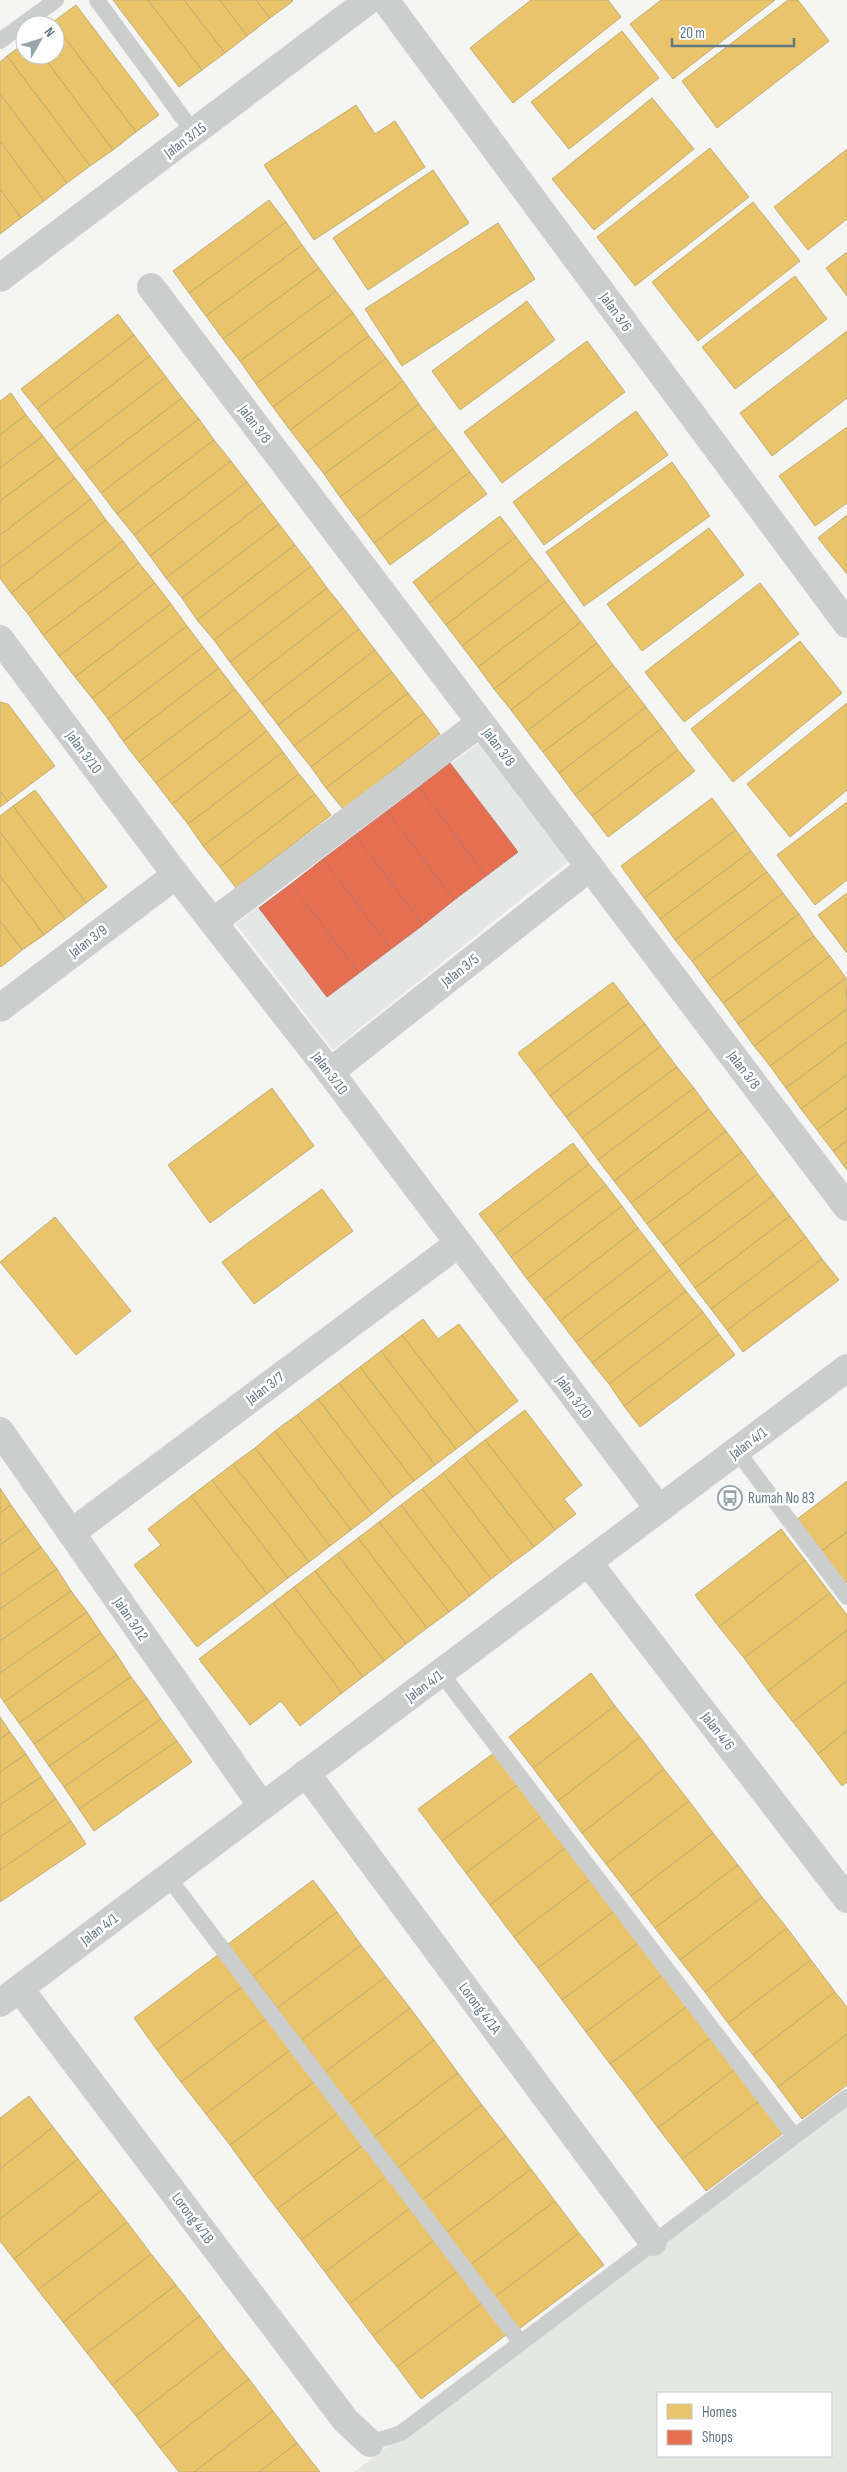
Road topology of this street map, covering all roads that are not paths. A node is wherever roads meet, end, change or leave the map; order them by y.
1 (56, 0) edge
2 (97, 0) edge
3 (369, 0) edge
4 (386, 0) edge
5 (0, 41) edge
6 (194, 133) junction
7 (0, 278) edge
8 (151, 287) dead end
9 (847, 624) edge
10 (0, 639) edge
11 (480, 723) junction
12 (590, 867) junction
13 (176, 874) junction
14 (214, 922) junction
15 (0, 1008) edge
16 (330, 1072) junction
17 (847, 1207) edge
18 (458, 1244) junction
19 (847, 1368) edge
20 (0, 1431) edge
21 (737, 1451) junction
22 (659, 1509) junction
23 (71, 1533) junction
24 (588, 1562) junction
25 (847, 1597) edge
26 (441, 1673) junction
27 (306, 1773) junction
28 (262, 1806) junction
29 (168, 1877) junction
30 (847, 1899) edge
31 (6, 1996) edge
32 (847, 2096) edge
33 (794, 2136) junction
34 (653, 2242) junction
35 (520, 2343) junction
36 (370, 2443) joint

1 - 5 lane
2 - 6 lane
3 - 6 street, Jalan 3/15
4 - 9 street, Jalan 3/6
6 - 7 street, Jalan 3/15
8 - 11 street, Jalan 3/8
10 - 13 street, Jalan 3/10
11 - 12 street, Jalan 3/8
11 - 14 street
12 - 16 street, Jalan 3/5
12 - 17 street, Jalan 3/8
13 - 14 street, Jalan 3/10
13 - 15 street, Jalan 3/9
14 - 16 street, Jalan 3/10
16 - 18 street, Jalan 3/10
18 - 22 street, Jalan 3/10
18 - 23 street, Jalan 3/7
19 - 21 street, Jalan 4/1
20 - 23 street, Jalan 3/12
21 - 22 street, Jalan 4/1
21 - 25 lane
22 - 24 street, Jalan 4/1
23 - 28 street, Jalan 3/12
24 - 26 street, Jalan 4/1
24 - 30 street, Jalan 4/6
26 - 27 street, Jalan 4/1
26 - 33 lane
27 - 28 street, Jalan 4/1
27 - 34 street, Lorong 4/1A
28 - 29 street, Jalan 4/1
29 - 31 street, Jalan 4/1
29 - 35 lane
31 - 36 street, Lorong 4/1B
32 - 33 lane
33 - 34 lane
34 - 35 lane
35 - 36 lane

